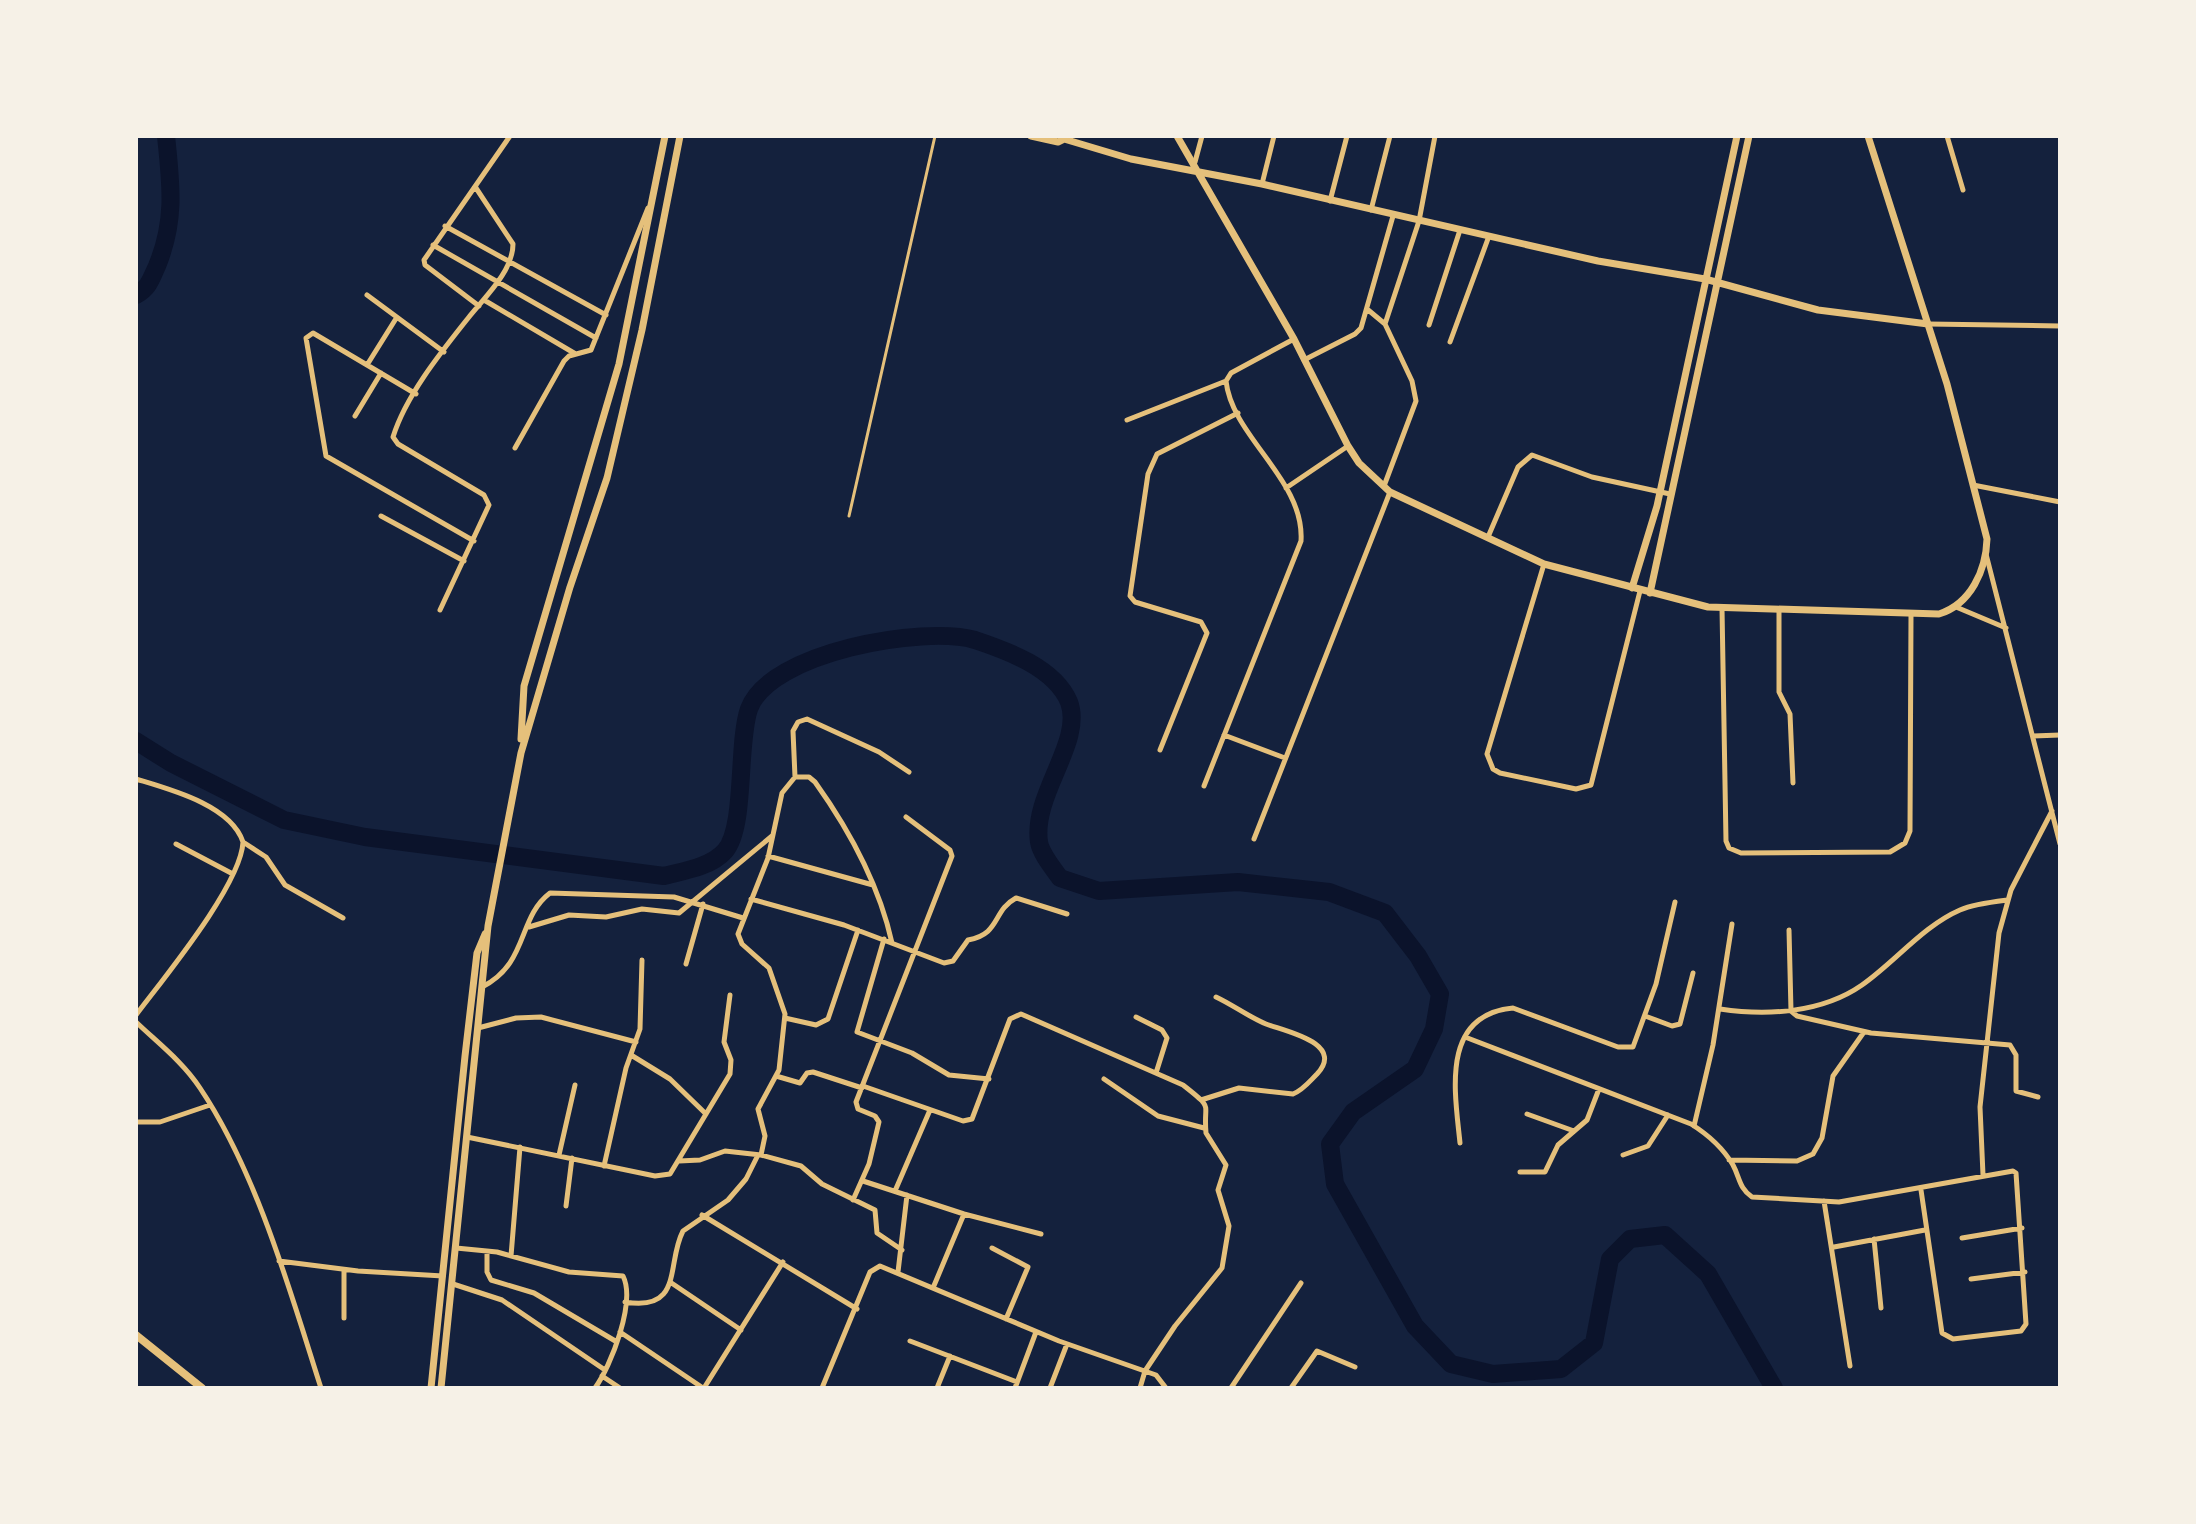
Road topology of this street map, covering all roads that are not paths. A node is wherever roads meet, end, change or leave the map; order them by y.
1 (510, 136) edge
2 (665, 136) edge
3 (680, 136) edge
4 (935, 136) edge
5 (1031, 136) edge
6 (1177, 136) edge
7 (1202, 136) edge
8 (1274, 136) edge
9 (1347, 136) edge
10 (1390, 136) edge
11 (1435, 136) edge
12 (1737, 136) edge
13 (1749, 136) edge
14 (1868, 136) edge
15 (1947, 136) edge
16 (1065, 138) edge
17 (1195, 162) junction
18 (1199, 174) junction
19 (1262, 184) junction
20 (476, 188) junction
21 (1963, 190) dead end
22 (652, 200) junction
23 (1330, 202) junction
24 (1370, 211) junction
25 (1393, 216) junction
26 (1419, 221) junction
27 (445, 226) junction
28 (1460, 230) junction
29 (1489, 236) junction
30 (433, 245) junction
31 (508, 264) junction
32 (1705, 279) junction
33 (496, 282) junction
34 (1717, 284) junction
35 (367, 295) dead end
36 (484, 300) junction
37 (479, 306) junction
38 (1367, 309) junction
39 (606, 315) junction
40 (397, 317) junction
41 (1385, 324) junction
42 (1928, 324) junction
43 (1429, 325) dead end
44 (2060, 326) edge
45 (596, 338) junction
46 (1294, 339) junction
47 (1450, 342) dead end
48 (444, 352) junction
49 (575, 354) junction
50 (1304, 360) junction
51 (367, 365) junction
52 (381, 373) junction
53 (1226, 381) junction
54 (416, 394) junction
55 (1238, 413) junction
56 (355, 416) dead end
57 (1127, 420) dead end
58 (1673, 433) junction
59 (1683, 435) junction
60 (1348, 446) junction
61 (515, 448) dead end
62 (1973, 485) junction
63 (1286, 488) junction
64 (1386, 490) junction
65 (1660, 492) junction
66 (1670, 494) junction
67 (2060, 502) edge
68 (381, 516) dead end
69 (849, 516) dead end
70 (1488, 537) junction
71 (474, 541) junction
72 (1986, 553) junction
73 (464, 561) junction
74 (1544, 564) junction
75 (1636, 589) junction
76 (1650, 593) junction
77 (1956, 607) junction
78 (1722, 608) junction
79 (440, 610) dead end
80 (1779, 611) junction
81 (1911, 615) junction
82 (2006, 628) junction
83 (1224, 735) junction
84 (2060, 735) edge
85 (2033, 736) junction
86 (1160, 750) dead end
87 (521, 753) junction
88 (1285, 758) junction
89 (136, 772) edge
90 (909, 772) dead end
91 (795, 777) junction
92 (136, 779) edge
93 (144, 781) junction
94 (1793, 783) dead end
95 (1204, 786) dead end
96 (2052, 811) junction
97 (906, 817) dead end
98 (773, 835) junction
99 (1254, 839) dead end
100 (243, 842) junction
101 (176, 844) dead end
102 (2060, 844) edge
103 (768, 856) junction
104 (231, 873) junction
105 (874, 885) junction
106 (751, 899) junction
107 (2008, 900) junction
108 (694, 902) junction
109 (1675, 902) dead end
110 (703, 904) junction
111 (1067, 914) dead end
112 (343, 918) dead end
113 (743, 918) junction
114 (1732, 924) dead end
115 (488, 926) junction
116 (529, 927) junction
117 (858, 930) junction
118 (1789, 930) dead end
119 (884, 939) junction
120 (892, 943) junction
121 (914, 951) junction
122 (642, 960) dead end
123 (686, 964) dead end
124 (1693, 973) dead end
125 (482, 987) junction
126 (730, 995) dead end
127 (1216, 997) dead end
128 (1720, 1009) junction
129 (1791, 1011) junction
130 (136, 1015) edge
131 (1645, 1016) junction
132 (1136, 1017) dead end
133 (785, 1018) junction
134 (136, 1022) edge
135 (477, 1028) junction
136 (1864, 1032) junction
137 (1465, 1037) junction
138 (879, 1040) junction
139 (1986, 1041) junction
140 (636, 1042) junction
141 (631, 1055) junction
142 (1156, 1073) junction
143 (776, 1076) junction
144 (989, 1079) junction
145 (1104, 1079) dead end
146 (575, 1085) dead end
147 (863, 1087) junction
148 (1599, 1089) junction
149 (2038, 1097) dead end
150 (1201, 1100) junction
151 (210, 1105) junction
152 (930, 1110) junction
153 (706, 1114) junction
154 (1527, 1114) dead end
155 (1668, 1115) junction
156 (136, 1122) edge
157 (1694, 1126) junction
158 (1204, 1128) junction
159 (1575, 1131) junction
160 (466, 1136) junction
161 (1460, 1143) dead end
162 (520, 1147) junction
163 (559, 1155) junction
164 (760, 1155) junction
165 (1623, 1155) dead end
166 (572, 1158) junction
167 (1729, 1160) junction
168 (679, 1161) junction
169 (604, 1166) junction
170 (1520, 1172) dead end
171 (1983, 1175) junction
172 (863, 1181) junction
173 (1921, 1190) junction
174 (895, 1191) junction
175 (907, 1195) junction
176 (853, 1200) junction
177 (1824, 1201) junction
178 (566, 1206) dead end
179 (964, 1214) junction
180 (702, 1215) junction
181 (2022, 1228) junction
182 (1925, 1230) junction
183 (1041, 1234) dead end
184 (1962, 1238) dead end
185 (1874, 1239) junction
186 (1834, 1247) junction
187 (456, 1248) junction
188 (992, 1248) dead end
189 (902, 1250) junction
190 (487, 1251) junction
191 (511, 1256) junction
192 (279, 1261) junction
193 (783, 1262) junction
194 (344, 1270) junction
195 (898, 1272) junction
196 (2025, 1272) junction
197 (444, 1276) junction
198 (1971, 1279) dead end
199 (670, 1282) junction
200 (1301, 1283) dead end
201 (453, 1284) junction
202 (933, 1288) junction
203 (625, 1302) junction
204 (1881, 1308) dead end
205 (857, 1309) junction
206 (344, 1318) dead end
207 (1006, 1319) junction
208 (741, 1330) junction
209 (620, 1332) junction
210 (1036, 1332) junction
211 (136, 1335) edge
212 (910, 1341) dead end
213 (617, 1342) junction
214 (1068, 1344) junction
215 (950, 1356) junction
216 (1850, 1366) dead end
217 (1355, 1367) dead end
218 (1145, 1371) junction
219 (603, 1373) junction
220 (1016, 1385) edge
221 (202, 1388) edge
222 (321, 1388) edge
223 (431, 1388) edge
224 (441, 1388) edge
225 (595, 1388) edge
226 (620, 1388) edge
227 (704, 1388) edge
228 (822, 1388) edge
229 (937, 1388) edge
230 (1050, 1388) edge
231 (1140, 1388) edge
232 (1166, 1388) edge
233 (1231, 1388) edge
234 (1291, 1388) edge

1 - 20 street
2 - 22 street
3 - 87 street
4 - 69 lane
5 - 16 street
6 - 17 street
7 - 17 street
8 - 19 street
9 - 23 street
10 - 24 street
11 - 26 street
12 - 32 street
13 - 34 street
14 - 42 street
15 - 21 street
16 - 18 street
17 - 18 street
18 - 19 street
18 - 46 street
19 - 23 street
20 - 27 street
20 - 31 street
22 - 39 street
22 - 87 street
23 - 24 street
24 - 25 street
25 - 26 street
25 - 38 street
26 - 28 street
26 - 41 street
27 - 30 street
27 - 31 street
28 - 29 street
28 - 43 street
29 - 32 street
29 - 47 street
30 - 33 street
30 - 37 street
31 - 33 street
31 - 39 street
32 - 34 street
32 - 58 street
33 - 36 street
33 - 45 street
34 - 42 street
34 - 59 street
35 - 40 street
36 - 37 street
36 - 49 street
37 - 48 street
38 - 41 street
38 - 50 street
39 - 45 street
40 - 48 street
40 - 51 street
41 - 64 street
42 - 44 street
42 - 62 street
45 - 49 street
46 - 50 street
46 - 53 street
48 - 54 street
49 - 61 street
50 - 60 street
51 - 52 street
51 - 71 street
52 - 54 street
52 - 56 street
53 - 55 street
53 - 57 street
54 - 71 street
55 - 63 street
55 - 86 street
58 - 59 street
58 - 65 street
59 - 66 street
60 - 63 street
60 - 64 street
62 - 67 street
62 - 72 street
63 - 83 street
64 - 70 street
64 - 88 street
65 - 66 street
65 - 70 street
65 - 75 street
66 - 76 street
68 - 73 street
70 - 74 street
71 - 73 street
72 - 77 street
72 - 82 street
73 - 79 street
74 - 75 street
74 - 75 street
75 - 76 street
76 - 78 street
77 - 81 street
77 - 82 street
78 - 80 street
78 - 81 street
80 - 81 street
80 - 94 street
82 - 85 street
83 - 88 street
83 - 95 street
84 - 85 street
85 - 96 street
87 - 115 street
88 - 99 street
89 - 93 street
90 - 91 street
91 - 98 street
91 - 105 street
92 - 93 street
93 - 100 street
96 - 102 street
96 - 107 street
97 - 121 street
98 - 103 street
98 - 108 street
100 - 104 street
100 - 112 street
101 - 104 street
103 - 105 street
103 - 106 street
104 - 130 street
105 - 120 street
106 - 113 street
106 - 117 street
107 - 129 street
107 - 139 street
108 - 110 street
108 - 116 street
108 - 116 street
109 - 131 street
110 - 113 street
110 - 123 street
111 - 121 street
113 - 133 street
114 - 128 street
115 - 125 street
115 - 197 street
116 - 125 street
117 - 119 street
117 - 133 street
118 - 129 street
119 - 120 street
119 - 138 street
120 - 121 street
121 - 138 street
122 - 140 street
124 - 131 street
125 - 135 street
126 - 153 street
127 - 150 street
128 - 129 street
128 - 157 street
129 - 136 street
131 - 137 street
132 - 142 street
133 - 143 street
134 - 151 street
135 - 140 street
135 - 160 street
136 - 139 street
136 - 167 street
137 - 148 street
137 - 161 street
138 - 144 street
138 - 147 street
139 - 149 street
139 - 171 street
140 - 141 street
141 - 153 street
141 - 169 street
142 - 144 street
142 - 150 street
143 - 147 street
143 - 164 street
144 - 152 street
145 - 158 street
146 - 163 street
147 - 152 street
147 - 172 street
148 - 155 street
148 - 159 street
150 - 158 street
151 - 156 street
151 - 192 street
152 - 174 street
153 - 168 street
154 - 159 street
155 - 157 street
155 - 165 street
157 - 167 street
158 - 218 street
159 - 170 street
160 - 162 street
160 - 187 street
162 - 163 street
162 - 191 street
163 - 166 street
164 - 168 street
164 - 176 street
164 - 180 street
166 - 169 street
166 - 178 street
167 - 177 street
168 - 169 street
171 - 173 street
171 - 181 street
172 - 174 street
172 - 176 street
173 - 177 street
173 - 182 street
174 - 175 street
175 - 179 street
175 - 189 street
176 - 189 street
177 - 186 street
179 - 183 street
179 - 202 street
180 - 193 street
180 - 199 street
181 - 184 street
181 - 196 street
182 - 185 street
182 - 196 street
185 - 186 street
185 - 204 street
186 - 216 street
187 - 190 street
187 - 201 street
188 - 207 street
189 - 195 street
190 - 191 street
190 - 213 street
191 - 203 street
192 - 194 street
192 - 222 street
193 - 205 street
193 - 208 street
194 - 197 street
194 - 206 street
195 - 202 street
195 - 205 street
196 - 198 street
197 - 223 street
199 - 203 street
199 - 208 street
200 - 233 street
201 - 219 street
201 - 224 street
202 - 207 street
203 - 209 street
205 - 228 street
207 - 210 street
208 - 227 street
209 - 213 street
209 - 227 street
210 - 214 street
210 - 220 street
211 - 221 main road
212 - 215 street
213 - 219 street
214 - 218 street
214 - 230 street
215 - 220 street
215 - 229 street
217 - 234 street
218 - 231 street
218 - 232 street
219 - 225 street
219 - 226 street

